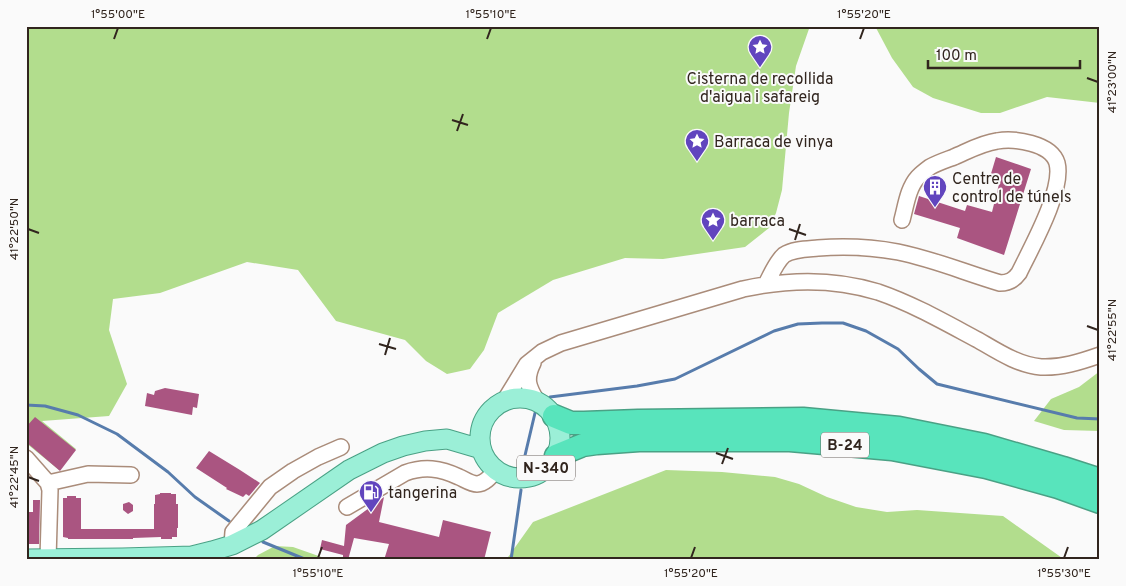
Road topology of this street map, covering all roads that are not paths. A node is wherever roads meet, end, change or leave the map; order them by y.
1 (902, 220) dead end
2 (766, 284) junction
3 (1100, 355) edge
4 (536, 357) junction
5 (505, 400) junction
6 (537, 401) junction
7 (554, 416) junction
8 (483, 422) junction
9 (584, 434) junction
10 (447, 439) junction
11 (341, 447) dead end
12 (481, 449) junction
13 (556, 456) junction
14 (26, 458) edge
15 (496, 470) junction
16 (131, 475) dead end
17 (1100, 480) edge
18 (48, 483) junction
19 (1100, 502) edge
20 (347, 507) dead end
21 (232, 545) junction
22 (26, 558) edge
23 (48, 559) edge

1 - 2 street
2 - 3 street
2 - 4 street
4 - 5 street
4 - 6 street
5 - 6 main road
5 - 8 main road
6 - 7 main road
7 - 9 highway
7 - 13 main road, N-340
8 - 10 main road
8 - 12 main road
9 - 13 highway
9 - 17 highway, B-24
9 - 19 highway, B-24
10 - 12 main road
10 - 21 main road
11 - 21 street
12 - 15 main road, N-340
13 - 15 main road, N-340
14 - 18 street
15 - 20 street
16 - 18 street
18 - 23 street
21 - 23 main road
22 - 23 main road

